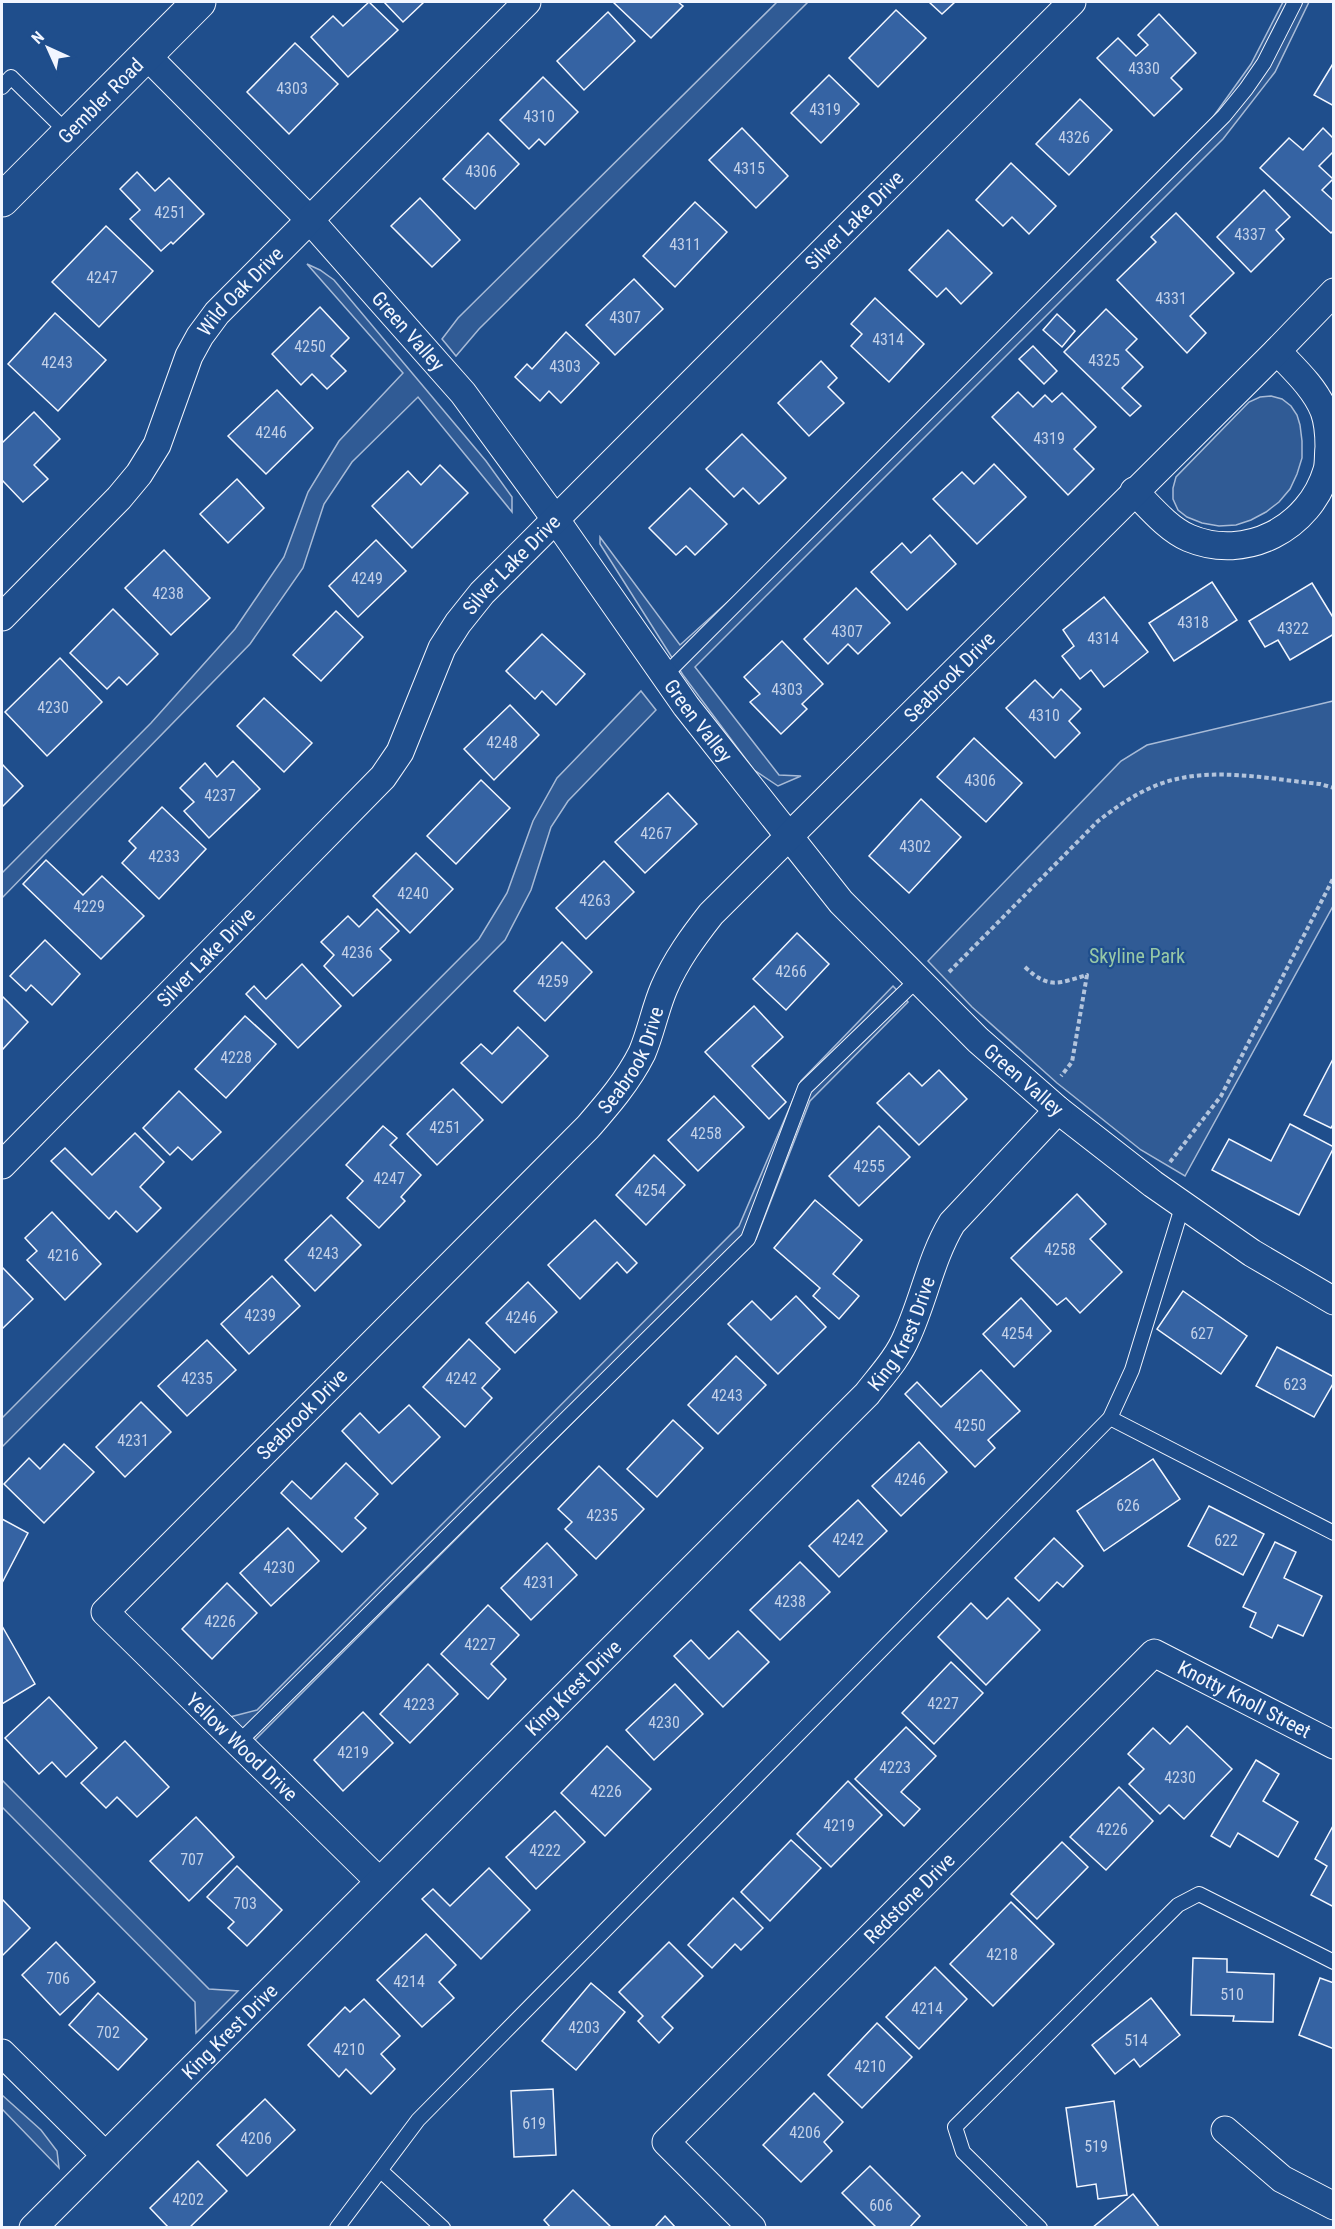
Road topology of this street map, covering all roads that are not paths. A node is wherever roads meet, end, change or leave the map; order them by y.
1 (200, 2) edge
2 (527, 2) edge
3 (1071, 2) edge
4 (1295, 2) edge
5 (146, 56) junction
6 (5, 77) edge
7 (68, 133) junction
8 (2, 200) edge
9 (309, 219) junction
10 (1334, 292) edge
11 (1277, 351) junction
12 (1134, 491) junction
13 (556, 520) junction
14 (2, 616) edge
15 (666, 674) junction
16 (789, 834) junction
17 (923, 985) junction
18 (1050, 1103) junction
19 (2, 1165) edge
20 (1183, 1204) junction
21 (1334, 1301) edge
22 (1110, 1418) junction
23 (1334, 1533) edge
24 (105, 1612) joint
25 (1154, 1653) joint
26 (238, 1743) junction
27 (1334, 1745) edge
28 (379, 1881) junction
29 (1334, 1962) edge
30 (2, 2053) edge
31 (1225, 2130) dead end
32 (105, 2155) junction
33 (381, 2171) junction
34 (1334, 2206) edge
35 (33, 2228) edge
36 (337, 2228) edge
37 (443, 2228) edge
38 (752, 2228) edge
39 (1040, 2228) edge

1 - 5 main road, Gembler Road
2 - 9 street, Wild Oak Drive
3 - 13 street, Silver Lake Drive
4 - 15 lane
5 - 7 main road, Gembler Road
5 - 9 street, Green Valley
6 - 7 lane
7 - 8 main road, Gembler Road
9 - 13 street, Green Valley
9 - 14 street, Wild Oak Drive
10 - 11 street, Seabrook Drive
11 - 12 street, Seabrook Drive
11 - 12 street
12 - 16 street, Seabrook Drive
13 - 15 street, Green Valley
13 - 19 street, Silver Lake Drive
15 - 16 street, Green Valley
16 - 17 street, Green Valley
16 - 24 street, Seabrook Drive
17 - 18 street, Green Valley
17 - 26 lane
18 - 20 street, Green Valley
18 - 28 street, King Krest Drive
20 - 21 street, Green Valley
20 - 22 lane
22 - 23 lane
22 - 33 lane
24 - 26 street, Yellow Wood Drive
25 - 27 street, Knotty Knoll Street
25 - 38 street, Redstone Drive
26 - 28 street, Yellow Wood Drive
28 - 32 street, King Krest Drive
29 - 39 lane
30 - 32 street
31 - 34 street
32 - 35 street, King Krest Drive
33 - 36 lane
33 - 37 lane

